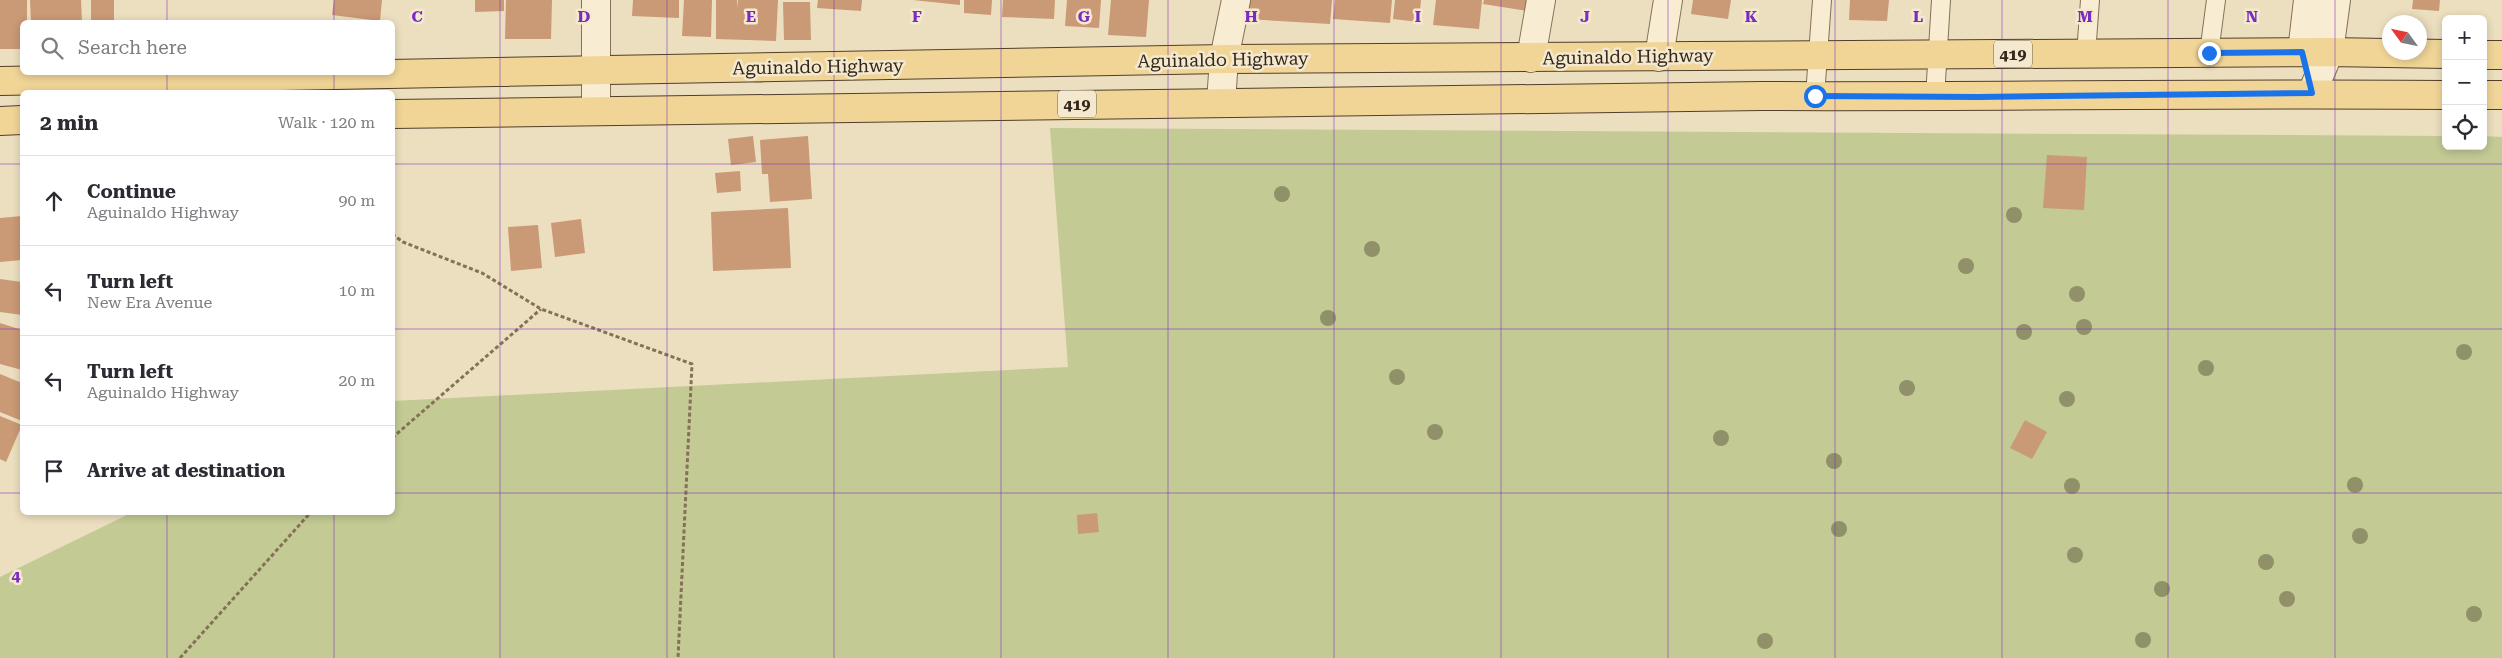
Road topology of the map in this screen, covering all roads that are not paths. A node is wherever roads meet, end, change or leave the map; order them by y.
1 (596, 0) edge
2 (1236, 0) edge
3 (1541, 0) edge
4 (1668, 0) edge
5 (1822, 0) edge
6 (1941, 0) edge
7 (2090, 0) edge
8 (2216, 0) edge
9 (2308, 0) edge
10 (2336, 0) edge
11 (2302, 52) junction
12 (2330, 52) junction
13 (2209, 53) junction
14 (2086, 54) junction
15 (2442, 54) edge
16 (1818, 55) junction
17 (1937, 55) junction
18 (2487, 55) edge
19 (2502, 56) edge
20 (1659, 57) junction
21 (1531, 58) junction
22 (1224, 59) junction
23 (595, 70) junction
24 (0, 81) edge
25 (320, 84) edge
26 (2312, 93) junction
27 (2442, 95) edge
28 (2487, 95) edge
29 (1815, 96) junction
30 (2502, 96) edge
31 (1934, 97) junction
32 (1221, 102) junction
33 (596, 111) junction
34 (395, 114) edge
35 (20, 120) edge
36 (0, 121) edge

1 - 23 street
2 - 22 street
3 - 21 street
4 - 20 street
5 - 16 lane
6 - 17 lane
7 - 14 lane
8 - 13 lane
9 - 11 street
10 - 12 street
11 - 12 main road, Aguinaldo Highway / 419
11 - 13 main road, Aguinaldo Highway / 419
11 - 26 street
12 - 15 main road, Aguinaldo Highway / 419
12 - 26 street
13 - 14 main road, Aguinaldo Highway / 419
14 - 17 main road, Aguinaldo Highway / 419
16 - 17 main road, Aguinaldo Highway / 419
16 - 20 main road, Aguinaldo Highway / 419
16 - 29 lane
17 - 31 lane
18 - 19 main road
20 - 21 main road, Aguinaldo Highway / 419
21 - 22 main road, Aguinaldo Highway / 419
22 - 23 main road, Aguinaldo Highway / 419
22 - 32 street
23 - 25 main road, Aguinaldo Highway / 419
23 - 33 street
24 - 25 main road, Aguinaldo Highway / 419
26 - 27 main road, 419
26 - 31 main road, 419
28 - 30 main road
29 - 31 main road, 419
29 - 32 main road, 419
32 - 33 main road, 419
33 - 34 main road, 419
35 - 36 main road

